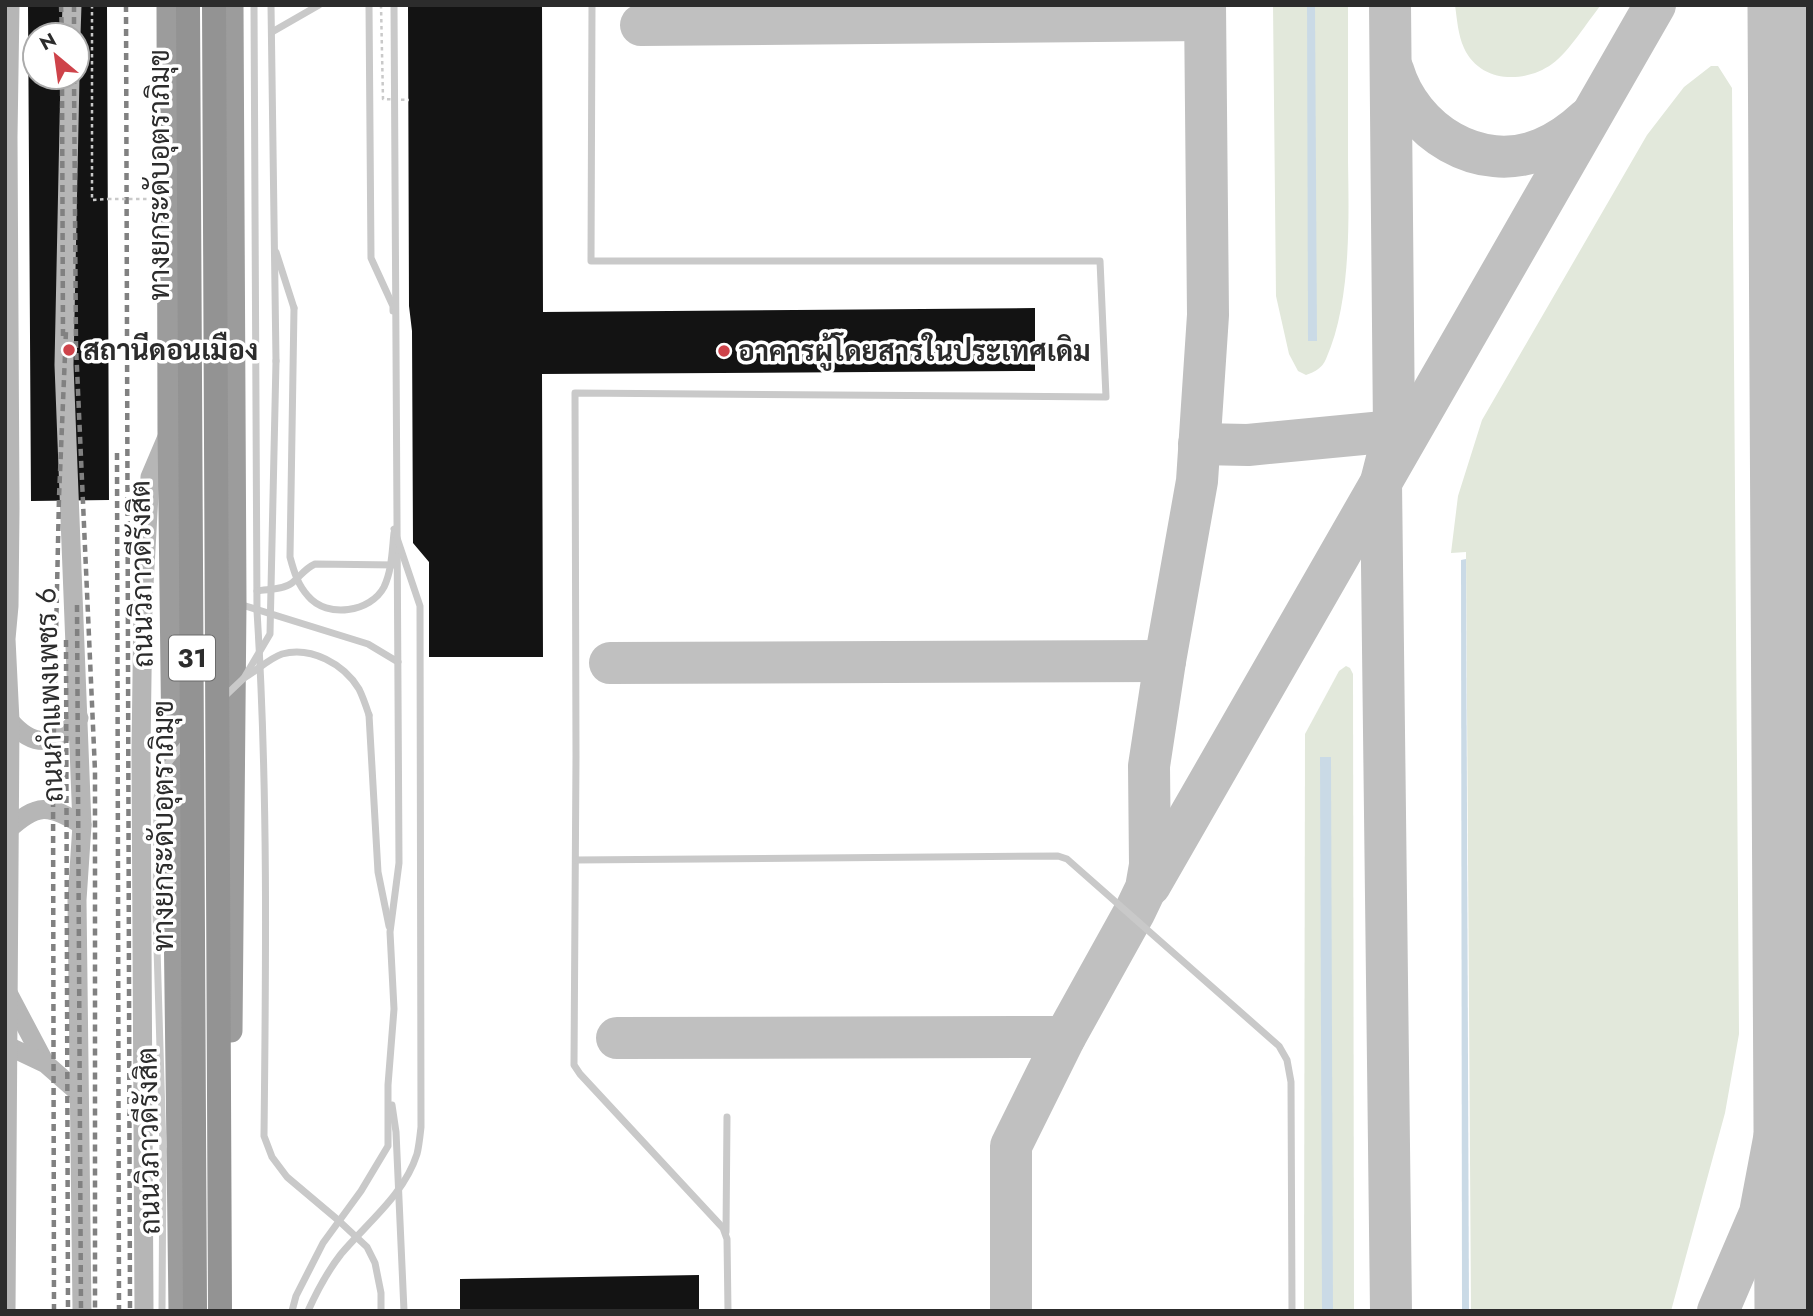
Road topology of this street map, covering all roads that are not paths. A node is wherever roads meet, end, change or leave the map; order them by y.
1 (10, 5) edge
2 (168, 5) edge
3 (188, 5) edge
4 (214, 5) edge
5 (232, 5) edge
6 (254, 5) edge
7 (271, 5) edge
8 (319, 5) edge
9 (369, 5) edge
10 (394, 5) edge
11 (592, 5) edge
12 (310, 8) edge
13 (272, 32) junction
14 (70, 91) edge
15 (273, 245) junction
16 (169, 431) junction
17 (394, 529) junction
18 (397, 565) junction
19 (257, 591) junction
20 (235, 603) junction
21 (257, 611) junction
22 (398, 662) junction
23 (244, 678) junction
24 (212, 710) dead end
25 (79, 718) junction
26 (204, 720) dead end
27 (10, 721) junction
28 (82, 825) junction
29 (8, 830) junction
30 (576, 860) junction
31 (390, 932) junction
32 (7, 991) edge
33 (6, 1045) edge
34 (46, 1064) junction
35 (388, 1085) junction
36 (78, 1092) junction
37 (727, 1117) dead end
38 (338, 1220) junction
39 (726, 1233) junction
40 (6, 1269) edge
41 (6, 1311) edge
42 (82, 1311) edge
43 (144, 1311) edge
44 (162, 1311) edge
45 (180, 1311) edge
46 (195, 1311) edge
47 (220, 1311) edge
48 (228, 1311) edge
49 (292, 1311) edge
50 (307, 1311) edge
51 (381, 1311) edge
52 (404, 1311) edge
53 (728, 1311) edge
54 (1292, 1311) edge

1 - 27 main road
2 - 16 highway, ถนนวิภาวดีรังสิต / 31
3 - 46 highway, ทางยกระดับอุตราภิมุข / 31, bridge
4 - 47 highway, ทางยกระดับอุตราภิมุข / 31, bridge
5 - 20 highway, 31
6 - 19 lane
7 - 13 lane
8 - 12 lane
9 - 17 lane
10 - 18 lane
11 - 30 lane
12 - 13 lane
13 - 15 lane
14 - 25 main road, ถนนกำแพงเพชร 6
15 - 17 lane, bridge
15 - 23 lane, bridge
16 - 43 main road
16 - 45 highway, ถนนวิภาวดีรังสิต / 31
17 - 50 lane, bridge
18 - 19 lane
18 - 22 lane
19 - 21 lane
20 - 21 lane
20 - 48 highway, 31
21 - 22 lane
21 - 38 lane
22 - 31 lane
23 - 24 lane, bridge
23 - 31 lane, bridge
25 - 27 main road
25 - 28 main road, ถนนกำแพงเพชร 6
26 - 44 lane, bridge
27 - 29 main road
28 - 29 main road
28 - 36 main road, ถนนกำแพงเพชร 6
29 - 32 main road
30 - 39 lane
30 - 54 lane
31 - 35 lane
32 - 33 main road
32 - 34 main road
33 - 34 main road
33 - 40 main road
34 - 36 main road
35 - 38 lane
35 - 52 lane
36 - 42 main road, ถนนกำแพงเพชร 6
37 - 39 lane
38 - 49 lane
38 - 51 lane
39 - 53 lane
40 - 41 main road

